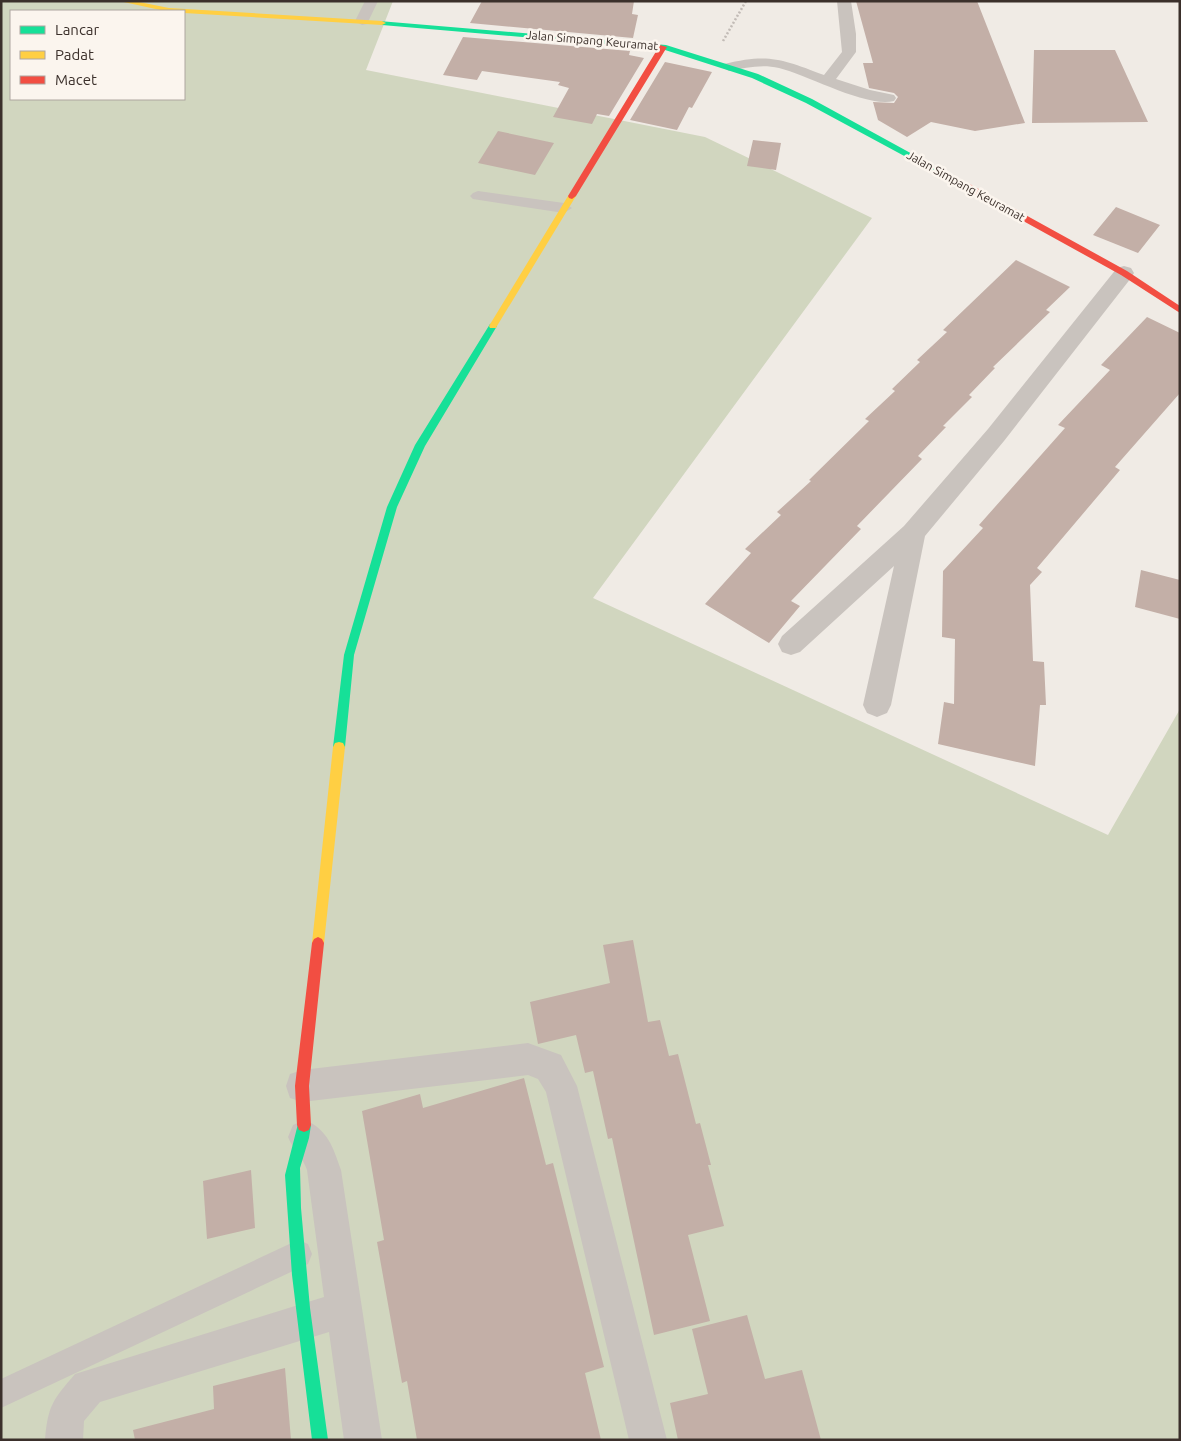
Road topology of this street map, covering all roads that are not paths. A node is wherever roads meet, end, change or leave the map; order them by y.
1 (122, 1) edge
2 (372, 1) edge
3 (844, 1) edge
4 (170, 10) edge
5 (185, 11) edge
6 (362, 21) junction
7 (663, 47) junction
8 (729, 67) junction
9 (827, 81) junction
10 (889, 98) dead end
11 (478, 196) dead end
12 (564, 208) junction
13 (1124, 273) junction
14 (1180, 310) edge
15 (913, 533) junction
16 (791, 644) dead end
17 (878, 705) dead end
18 (302, 1086) junction
19 (304, 1137) junction
20 (298, 1254) junction
21 (344, 1310) junction
22 (304, 1320) junction
23 (1, 1394) edge
24 (64, 1440) edge
25 (320, 1440) edge
26 (362, 1440) edge
27 (648, 1440) edge

1 - 4 street, Jalan Simpang Keuramat
2 - 6 lane
3 - 9 lane
5 - 6 street, Jalan Simpang Keuramat
6 - 7 street, Jalan Simpang Keuramat
7 - 8 street, Jalan Simpang Keuramat
7 - 12 street
8 - 9 lane
8 - 13 street, Jalan Simpang Keuramat
9 - 10 lane
11 - 12 lane
12 - 18 street
13 - 14 street, Jalan Simpang Keuramat
13 - 15 street
15 - 16 street
15 - 17 street
18 - 19 street
18 - 27 street
19 - 20 street
19 - 21 street
20 - 22 street
20 - 23 lane
21 - 22 street
21 - 26 street
22 - 24 street
22 - 25 street

